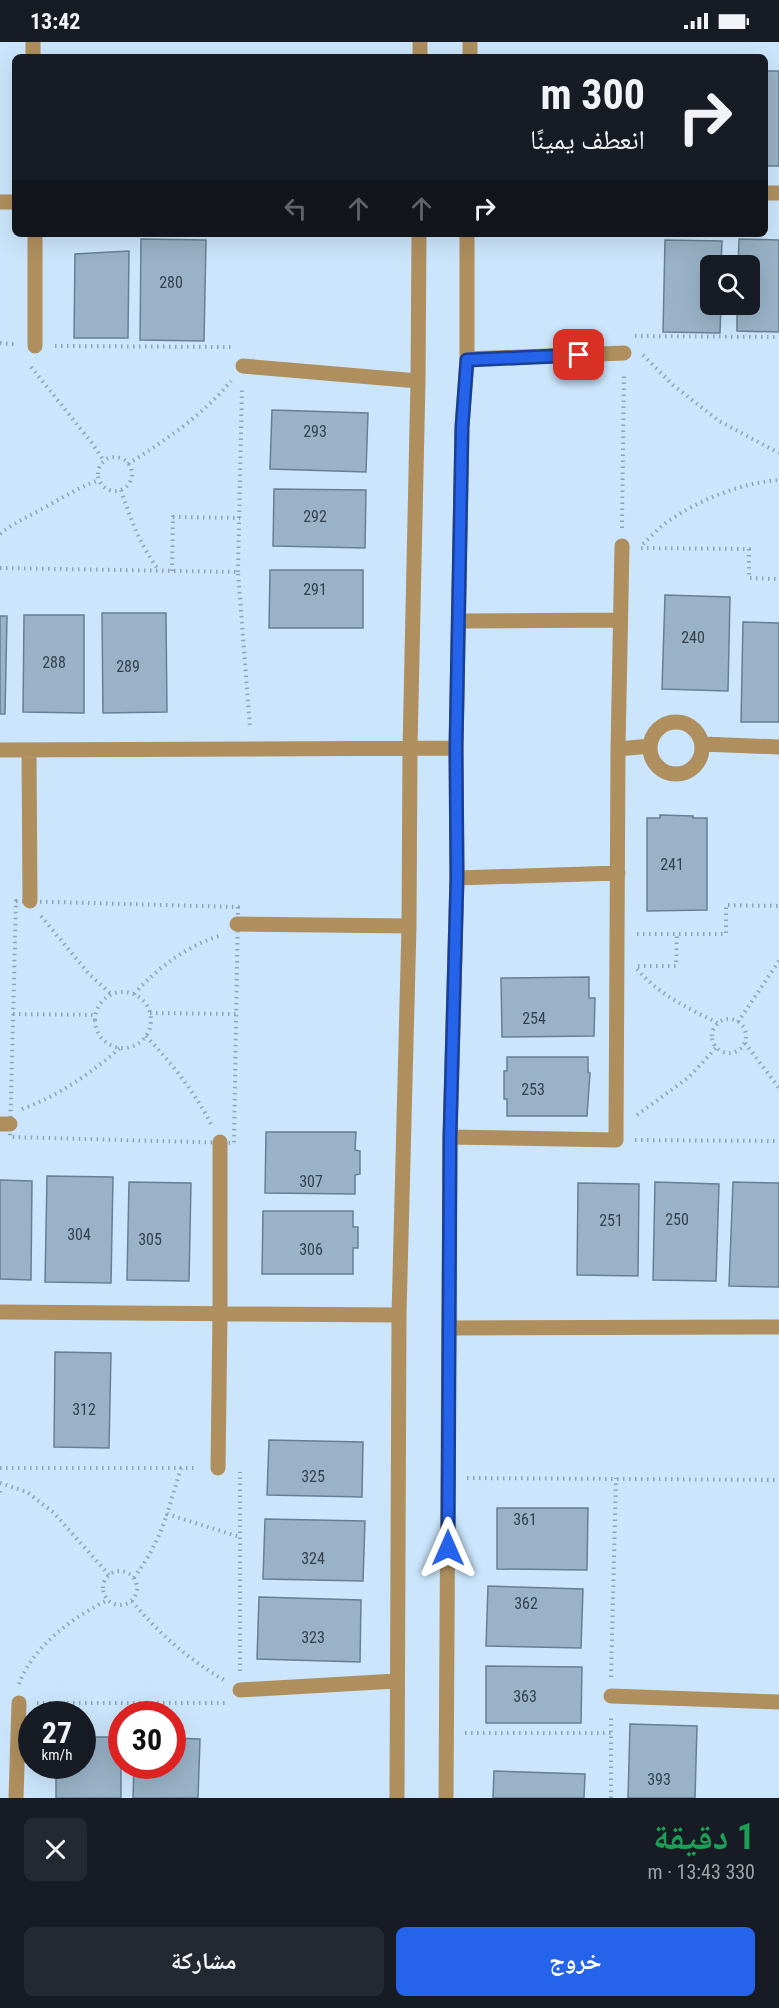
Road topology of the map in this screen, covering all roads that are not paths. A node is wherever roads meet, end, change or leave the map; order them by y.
1 (35, 237) edge
2 (419, 237) edge
3 (467, 237) edge
4 (35, 346) road end
5 (632, 352) road end
6 (467, 360) junction
7 (243, 366) road end
8 (418, 381) junction
9 (622, 546) road end
10 (619, 620) junction
11 (459, 621) junction
12 (703, 744) junction
13 (650, 746) junction
14 (779, 747) edge
15 (410, 748) junction
16 (456, 748) junction
17 (618, 748) junction
18 (0, 750) edge
19 (29, 750) junction
20 (618, 873) junction
21 (457, 878) junction
22 (30, 901) road end
23 (409, 926) junction
24 (237, 927) road end
25 (450, 1137) junction
26 (220, 1142) road end
27 (0, 1312) edge
28 (220, 1314) junction
29 (399, 1315) junction
30 (450, 1328) junction
31 (779, 1328) edge
32 (218, 1468) road end
33 (396, 1681) junction
34 (240, 1690) road end
35 (611, 1696) road end
36 (779, 1702) edge
37 (18, 1735) edge
38 (16, 1798) edge
39 (397, 1798) edge
40 (446, 1798) edge

1 - 4 street
2 - 8 street
3 - 6 street
5 - 6 street
6 - 11 street
7 - 8 street
8 - 15 street
9 - 10 street
10 - 11 street
10 - 17 street
11 - 16 street
12 - 13 street
12 - 13 street
12 - 14 street
13 - 17 street
15 - 16 street
15 - 19 street
15 - 23 street
16 - 21 street
17 - 20 street
18 - 19 street
19 - 22 street
20 - 21 street
20 - 25 street
21 - 25 street
23 - 24 street
23 - 29 street
25 - 30 street
26 - 28 street
27 - 28 street
28 - 29 street
28 - 32 street
29 - 33 street
30 - 31 street
30 - 40 street
33 - 34 street
33 - 39 street
35 - 36 street
37 - 38 street

